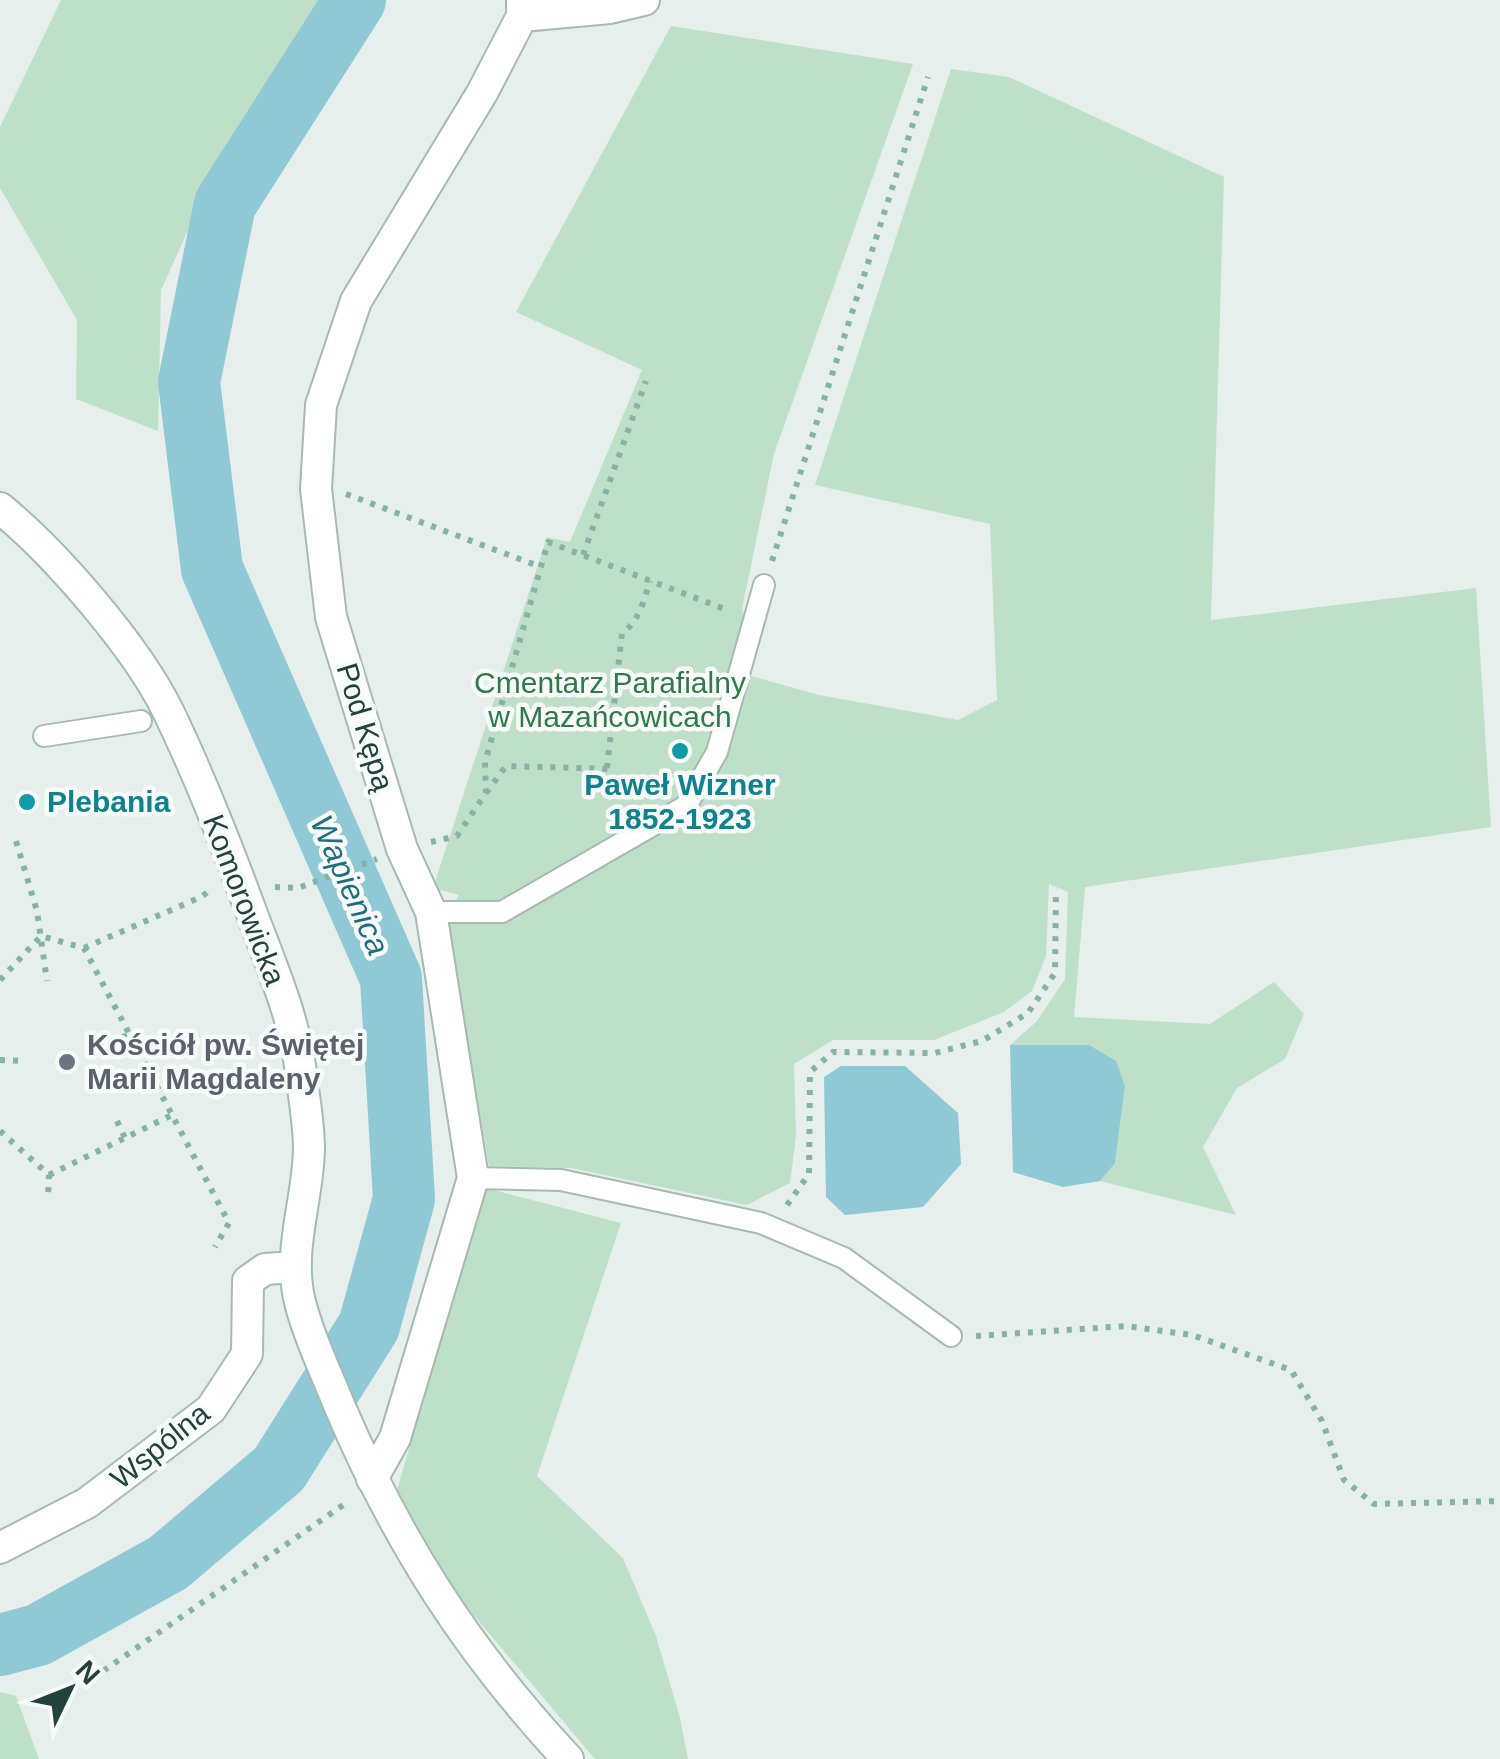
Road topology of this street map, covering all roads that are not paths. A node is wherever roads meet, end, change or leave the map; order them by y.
1 (644, 0) edge
2 (522, 8) edge
3 (0, 508) edge
4 (764, 585) road end
5 (142, 721) dead end
6 (44, 736) dead end
7 (431, 912) junction
8 (473, 1178) junction
9 (294, 1267) junction
10 (950, 1336) road end
11 (372, 1479) junction
12 (0, 1548) edge
13 (568, 1759) edge

1 - 2 street
2 - 7 street, Pod Kępą
3 - 9 street, Komorowicka
4 - 7 lane
5 - 6 lane
7 - 8 street, Pod Kępą
8 - 10 lane
8 - 11 street, Pod Kępą
9 - 11 street, Komorowicka
9 - 12 street, Wspólna
11 - 13 street, Komorowicka

